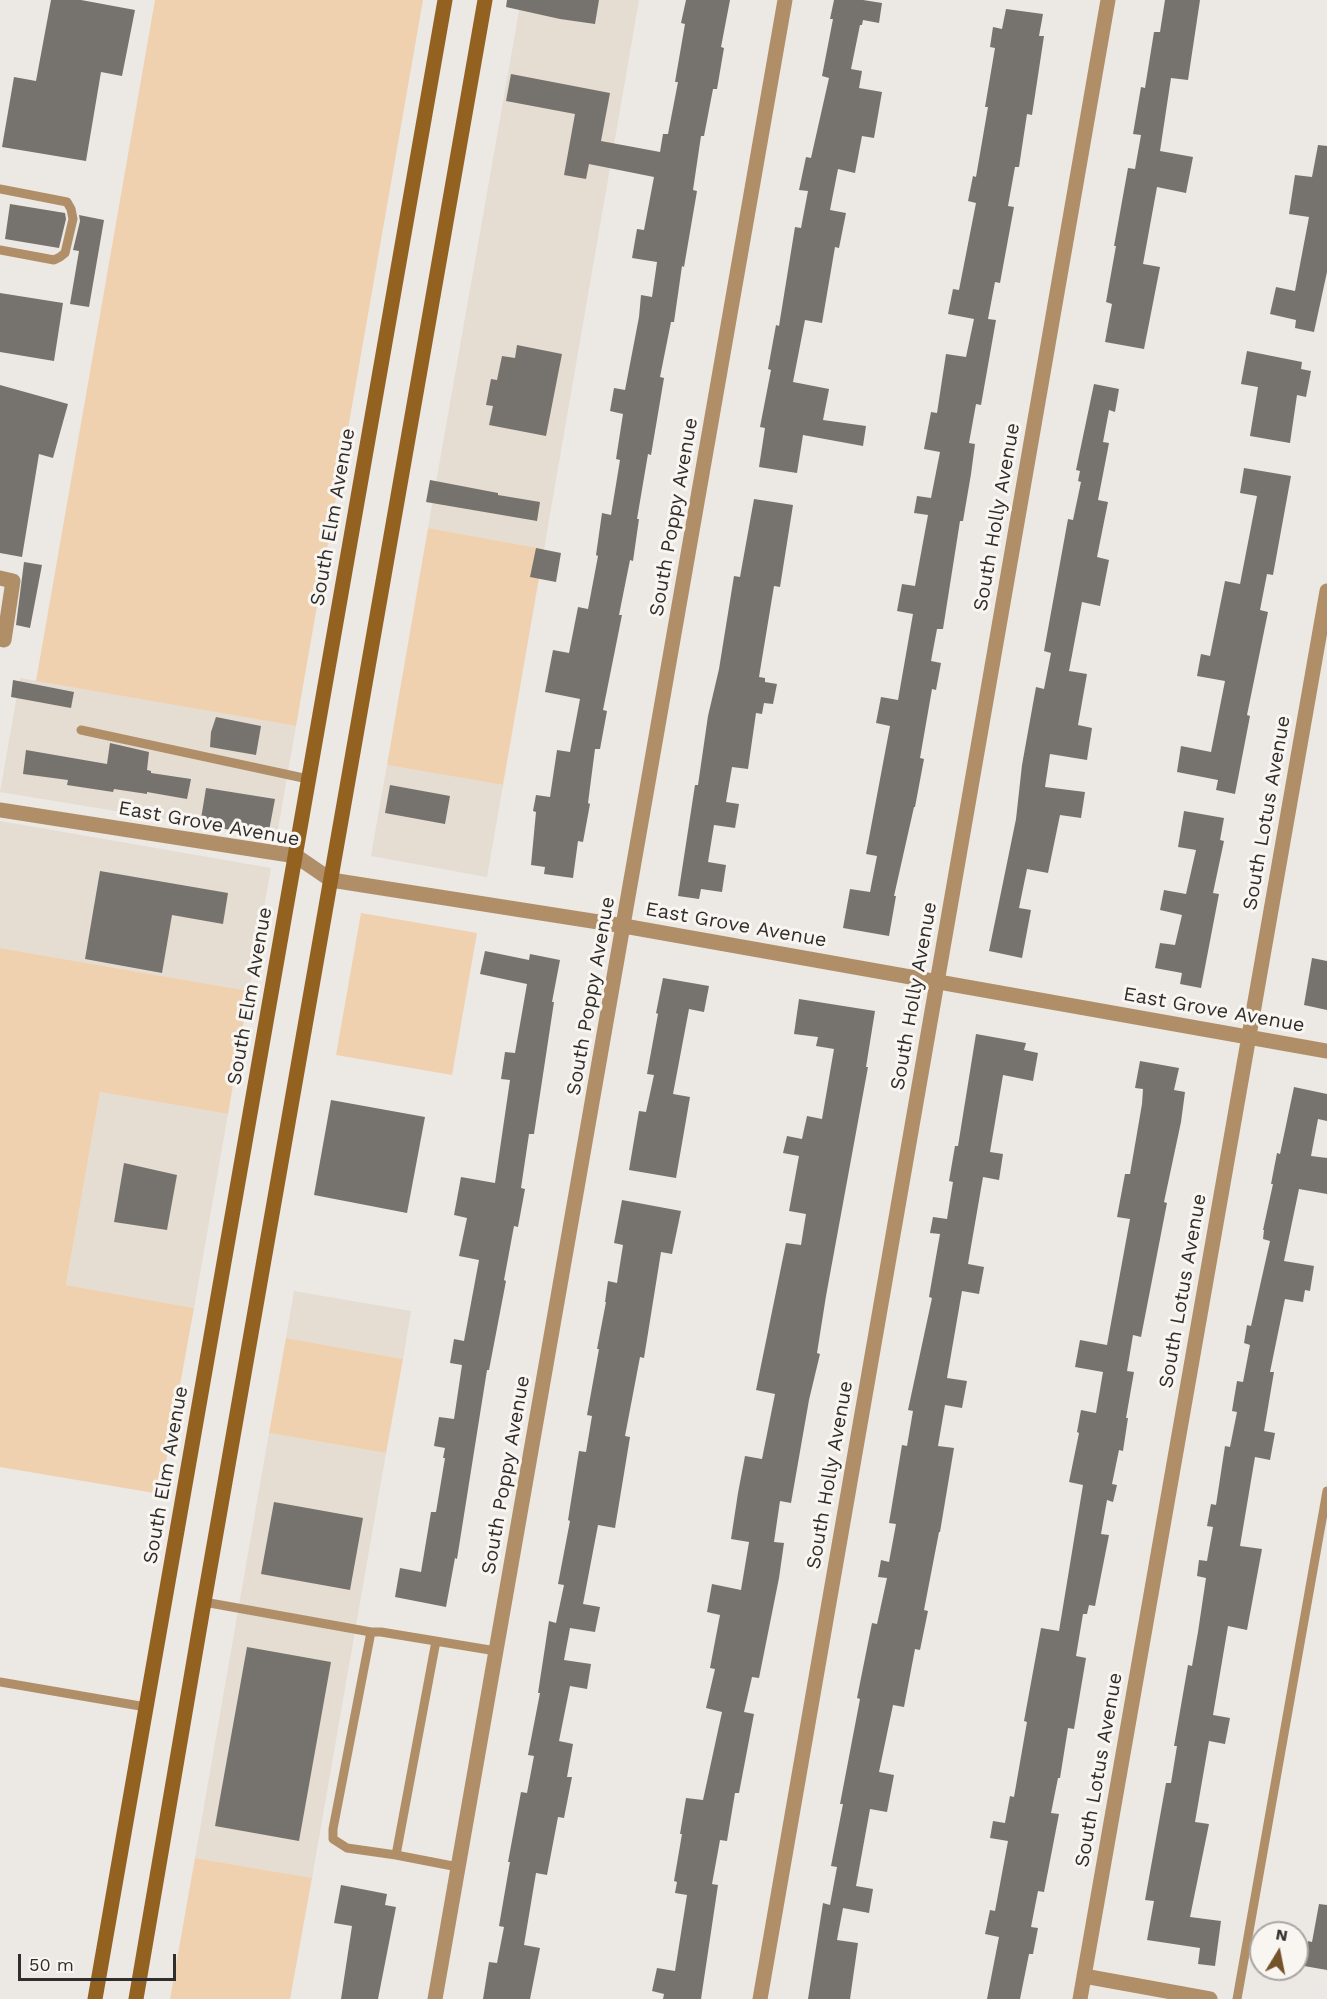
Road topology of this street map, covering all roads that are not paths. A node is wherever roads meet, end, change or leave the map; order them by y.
1 (445, 0) edge
2 (485, 0) edge
3 (785, 0) edge
4 (1108, 0) edge
5 (0, 189) edge
6 (0, 250) edge
7 (0, 579) edge
8 (1327, 591) edge
9 (0, 639) edge
10 (81, 730) dead end
11 (309, 779) junction
12 (0, 810) edge
13 (296, 856) junction
14 (331, 880) junction
15 (624, 926) junction
16 (937, 982) junction
17 (1249, 1037) junction
18 (1327, 1051) edge
19 (1327, 1491) edge
20 (204, 1602) junction
21 (371, 1632) junction
22 (436, 1641) junction
23 (496, 1651) junction
24 (0, 1682) edge
25 (146, 1707) junction
26 (396, 1855) junction
27 (458, 1867) junction
28 (1084, 1976) junction
29 (95, 1999) edge
30 (136, 1999) edge
31 (435, 1999) edge
32 (760, 1999) edge
33 (1080, 1999) edge
34 (1210, 1999) edge
35 (1237, 1999) edge

1 - 11 main road, South Elm Avenue
2 - 14 main road
3 - 15 street, South Poppy Avenue
4 - 16 street, South Holly Avenue
5 - 6 lane
7 - 9 street
8 - 17 street, South Lotus Avenue
10 - 11 lane
11 - 13 main road, South Elm Avenue
12 - 13 street, East Grove Avenue
13 - 14 street, East Grove Avenue
13 - 25 main road, South Elm Avenue
14 - 15 street, East Grove Avenue
14 - 20 main road
15 - 16 street, East Grove Avenue
15 - 23 street, South Poppy Avenue
16 - 17 street, East Grove Avenue
16 - 32 street, South Holly Avenue
17 - 18 street, East Grove Avenue
17 - 28 street, South Lotus Avenue
19 - 35 lane
20 - 21 lane
20 - 30 main road
21 - 22 lane
21 - 26 lane
22 - 23 lane
22 - 26 lane
23 - 27 street, South Poppy Avenue
24 - 25 lane
25 - 29 main road, South Elm Avenue
26 - 27 lane
27 - 31 street, South Poppy Avenue
28 - 33 street, South Lotus Avenue
28 - 34 street

